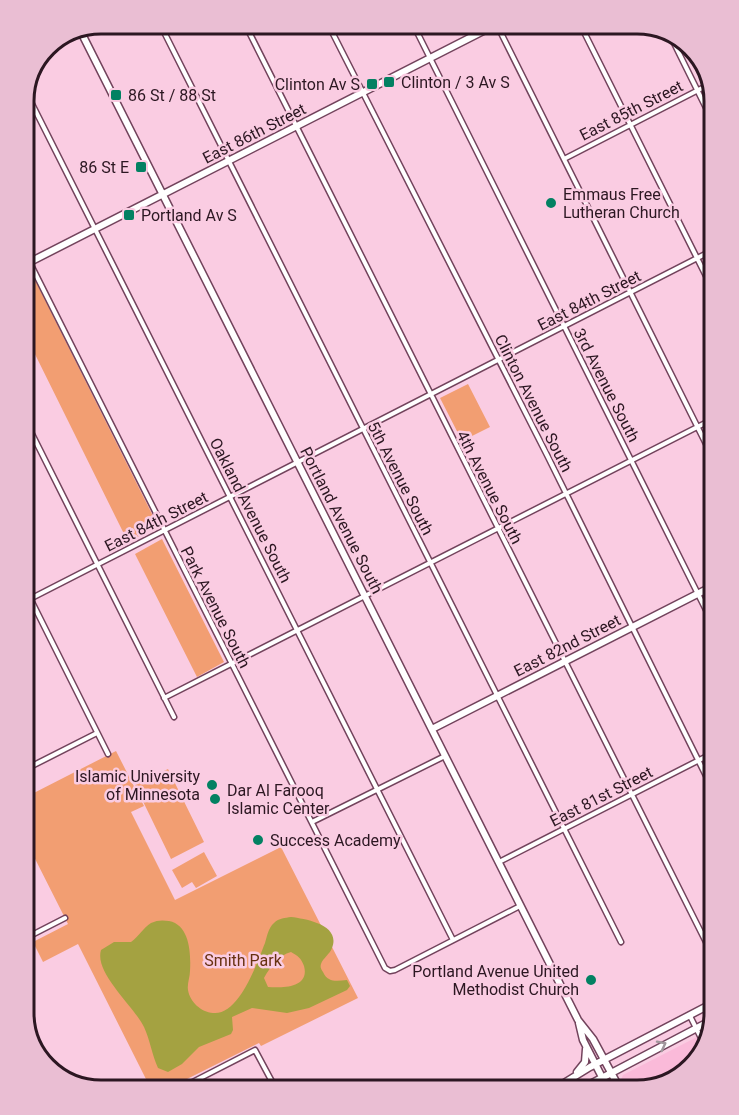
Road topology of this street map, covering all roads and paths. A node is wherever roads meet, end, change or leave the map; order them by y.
1 (165, 34) edge
2 (250, 34) edge
3 (333, 34) edge
4 (418, 35) edge
5 (476, 35) edge
6 (502, 35) edge
7 (585, 35) edge
8 (84, 37) edge
9 (676, 46) edge
10 (430, 58) junction
11 (703, 87) edge
12 (697, 90) junction
13 (363, 93) junction
14 (704, 104) edge
15 (35, 110) edge
16 (630, 124) junction
17 (297, 126) junction
18 (564, 159) junction
19 (230, 160) junction
20 (164, 194) junction
21 (96, 229) junction
22 (704, 254) edge
23 (697, 258) junction
24 (35, 260) edge
25 (704, 272) edge
26 (35, 279) edge
27 (630, 292) junction
28 (564, 326) junction
29 (499, 359) junction
30 (431, 394) junction
31 (704, 424) edge
32 (698, 427) junction
33 (363, 428) junction
34 (35, 439) edge
35 (704, 439) edge
36 (631, 461) junction
37 (298, 462) junction
38 (567, 494) junction
39 (231, 496) junction
40 (498, 529) junction
41 (164, 530) junction
42 (431, 563) junction
43 (97, 564) junction
44 (704, 591) edge
45 (698, 594) junction
46 (365, 596) junction
47 (34, 597) edge
48 (704, 606) edge
49 (34, 608) edge
50 (633, 627) junction
51 (298, 630) junction
52 (564, 662) junction
53 (231, 664) junction
54 (497, 696) junction
55 (164, 698) junction
56 (174, 717) dead end
57 (432, 729) junction
58 (97, 733) junction
59 (108, 754) dead end
60 (445, 756) junction
61 (704, 758) edge
62 (698, 761) junction
63 (34, 765) edge
64 (704, 773) edge
65 (378, 790) junction
66 (631, 795) junction
67 (312, 822) junction
68 (564, 829) junction
69 (498, 862) junction
70 (520, 906) junction
71 (64, 918) dead end
72 (34, 933) edge
73 (704, 938) edge
74 (453, 940) junction
75 (621, 942) dead end
76 (704, 1008) edge
77 (690, 1015) junction
78 (578, 1020) junction
79 (704, 1024) edge
80 (696, 1028) junction
81 (700, 1036) edge
82 (583, 1040) junction
83 (605, 1060) junction
84 (595, 1064) junction
85 (611, 1072) junction
86 (602, 1077) junction
87 (570, 1078) junction
88 (196, 1080) edge
89 (271, 1080) edge
90 (567, 1080) edge
91 (597, 1080) edge
92 (604, 1080) edge
93 (615, 1080) edge

1 - 19 street, 5th Avenue South
2 - 17 street, 4th Avenue South
3 - 13 street, Clinton Avenue South
4 - 10 street, 3rd Avenue South
5 - 10 main road, East 86th Street
6 - 18 street
7 - 16 street
8 - 20 main road, Portland Avenue South
9 - 12 street
10 - 13 main road, East 86th Street
10 - 28 street, 3rd Avenue South
11 - 12 street, East 85th Street
12 - 14 street
12 - 16 street, East 85th Street
13 - 17 main road, East 86th Street
13 - 29 street, Clinton Avenue South
15 - 21 street, Oakland Avenue South
16 - 18 street, East 85th Street
16 - 23 street
17 - 19 main road, East 86th Street
17 - 30 street, 4th Avenue South
18 - 27 street
19 - 20 main road, East 86th Street
19 - 33 street, 5th Avenue South
20 - 21 main road, East 86th Street
20 - 37 main road, Portland Avenue South
21 - 24 main road, East 86th Street
21 - 39 street, Oakland Avenue South
22 - 23 street, East 84th Street
23 - 25 street
23 - 27 street, East 84th Street
26 - 41 street, Park Avenue South
27 - 28 street, East 84th Street
27 - 32 street
28 - 29 street, East 84th Street
28 - 36 street, 3rd Avenue South
29 - 30 street, East 84th Street
29 - 38 street, Clinton Avenue South
30 - 33 street, East 84th Street
30 - 40 street, 4th Avenue South
31 - 32 street
32 - 35 street
32 - 36 street
33 - 37 street, East 84th Street
33 - 42 street, 5th Avenue South
34 - 43 street
36 - 38 street
36 - 45 street, 3rd Avenue South
37 - 39 street, East 84th Street
37 - 46 main road, Portland Avenue South
38 - 40 street
38 - 50 street, Clinton Avenue South
39 - 41 street, East 84th Street
39 - 51 street, Oakland Avenue South
40 - 42 street
40 - 52 street, 4th Avenue South
41 - 43 street, East 84th Street
41 - 53 street, Park Avenue South
42 - 46 street
42 - 54 street, 5th Avenue South
43 - 47 street, East 84th Street
43 - 55 street
44 - 45 main road, East 82nd Street
45 - 48 street, 3rd Avenue South
45 - 50 main road, East 82nd Street
46 - 51 street
46 - 57 main road, Portland Avenue South
49 - 58 street
50 - 52 main road, East 82nd Street
50 - 62 street, Clinton Avenue South
51 - 53 street
51 - 65 street, Oakland Avenue South
52 - 54 main road, East 82nd Street
52 - 66 street, 4th Avenue South
53 - 55 street
53 - 67 street, Park Avenue South
54 - 57 main road, East 82nd Street
54 - 68 street, 5th Avenue South
55 - 56 street
57 - 60 main road, Portland Avenue South
58 - 59 street
58 - 63 street
60 - 65 street
60 - 69 main road, Portland Avenue South
61 - 62 street, East 81st Street
62 - 64 street, Clinton Avenue South
62 - 66 street, East 81st Street
65 - 67 street
65 - 74 street, Oakland Avenue South
66 - 68 street, East 81st Street
66 - 73 street, 4th Avenue South
67 - 74 street, Park Avenue South
68 - 69 street, East 81st Street
68 - 75 street, 5th Avenue South
69 - 70 main road, Portland Avenue South
70 - 74 street
70 - 78 main road, Portland Avenue South
71 - 72 street
76 - 77 main road
77 - 80 street
77 - 83 main road
78 - 82 main road, Portland Avenue South
78 - 83 main road, Portland Avenue South
79 - 80 main road
80 - 81 street
85 -> 80 main road
82 - 84 main road, Portland Avenue South
82 - 87 main road
83 - 84 main road
83 - 85 main road, Portland Avenue South
84 - 86 main road, Portland Avenue South
84 - 87 main road
85 - 86 main road
85 - 93 main road, Portland Avenue South
86 - 91 main road
86 - 92 main road, Portland Avenue South
87 - 90 main road
88 - 89 street

